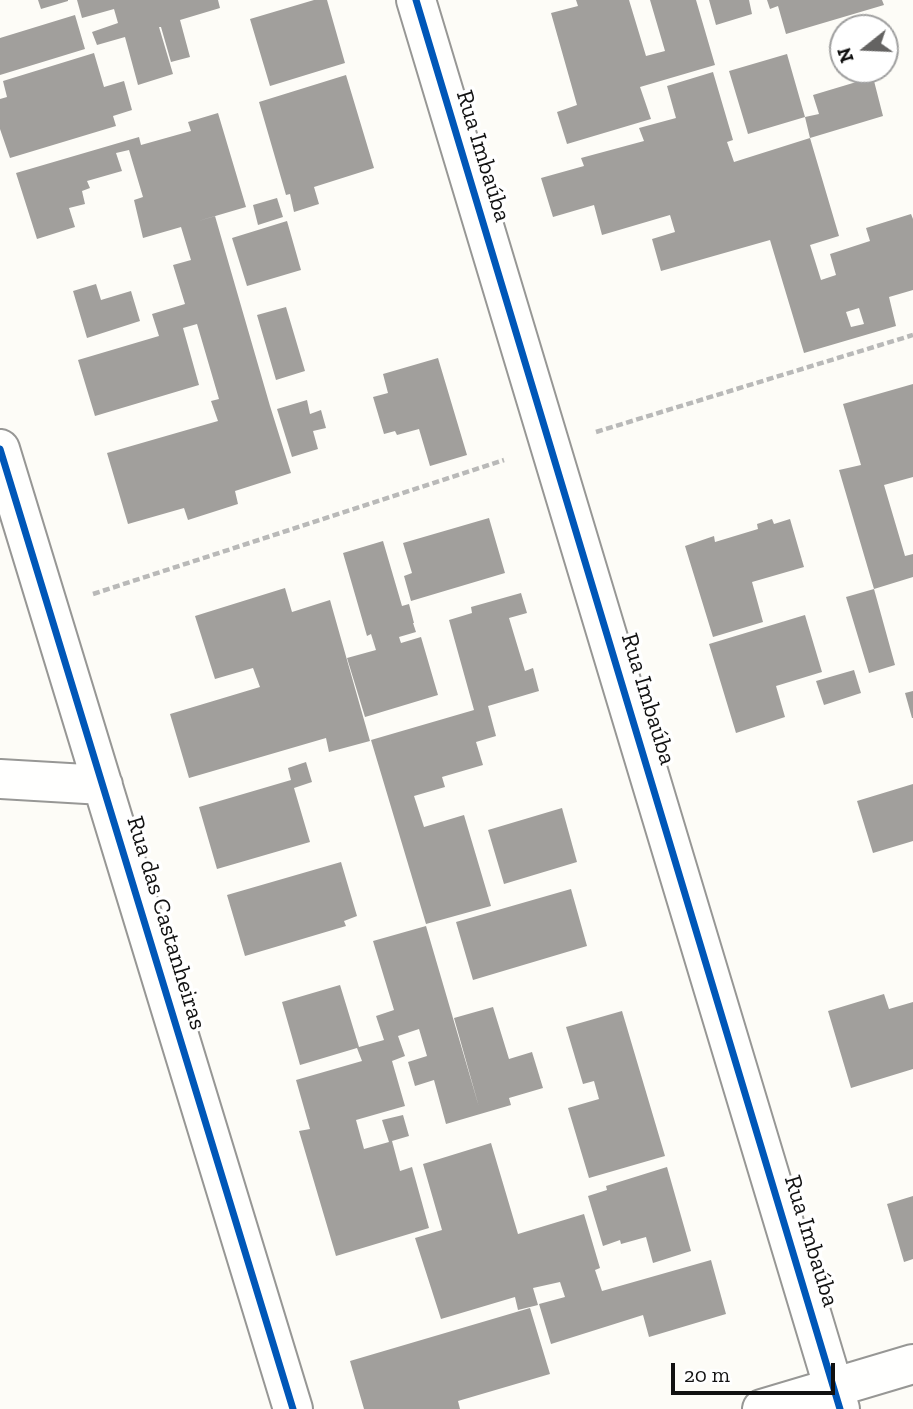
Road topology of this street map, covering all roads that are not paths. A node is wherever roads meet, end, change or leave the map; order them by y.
1 (416, 0) edge
2 (0, 449) edge
3 (0, 779) edge
4 (103, 785) junction
5 (913, 1364) edge
6 (838, 1398) edge
7 (293, 1409) edge
8 (762, 1409) edge

1 - 6 street, Rua Imbaúba
2 - 4 street, Rua das Castanheiras
3 - 4 street
4 - 7 street, Rua das Castanheiras
5 - 6 street
6 - 8 street

